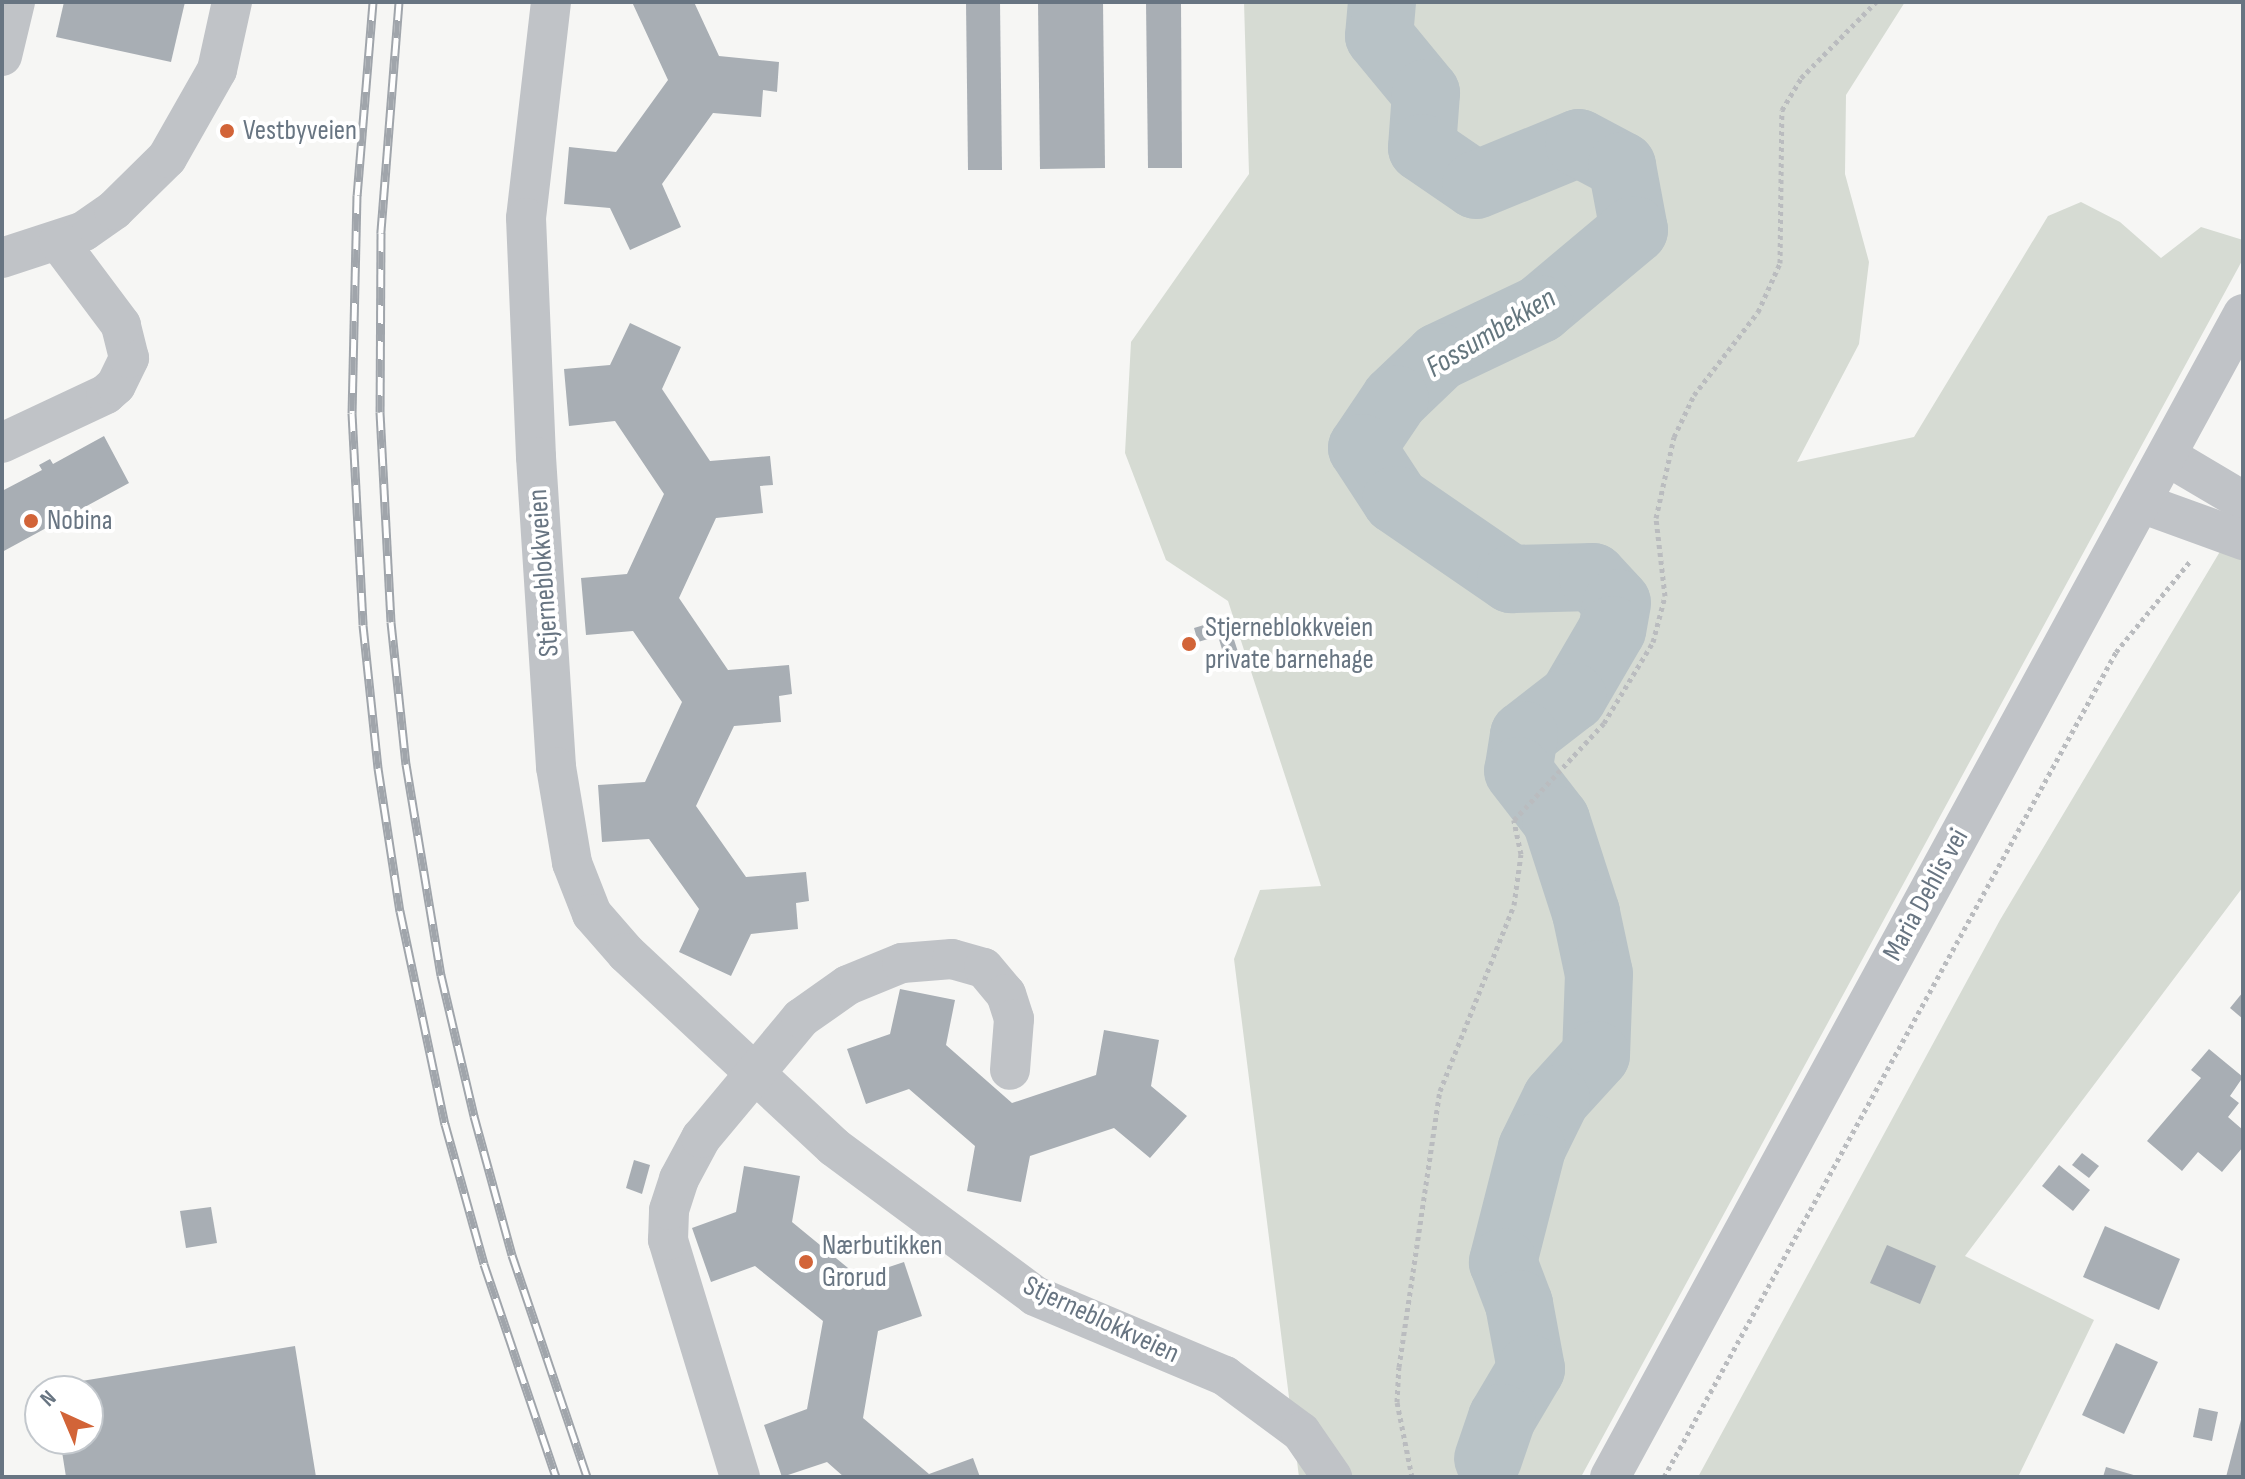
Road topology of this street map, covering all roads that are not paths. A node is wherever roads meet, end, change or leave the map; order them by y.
1 (15, 2) edge
2 (232, 2) edge
3 (551, 2) edge
4 (2, 56) edge
5 (59, 242) junction
6 (2, 258) edge
7 (2243, 314) edge
8 (2, 443) edge
9 (2167, 456) junction
10 (2243, 501) edge
11 (2141, 503) junction
12 (2243, 540) edge
13 (1010, 1070) dead end
14 (753, 1075) junction
15 (740, 1477) edge
16 (1332, 1477) edge
17 (1610, 1477) edge

1 - 4 street
2 - 5 street
3 - 14 street, Stjerneblokkveien
5 - 6 street
5 - 8 street
7 - 9 street, Maria Dehlis vei
9 - 10 street
9 - 11 street, Maria Dehlis vei
11 - 12 street
11 - 17 street, Maria Dehlis vei
13 - 14 street
14 - 15 street
14 - 16 street, Stjerneblokkveien

